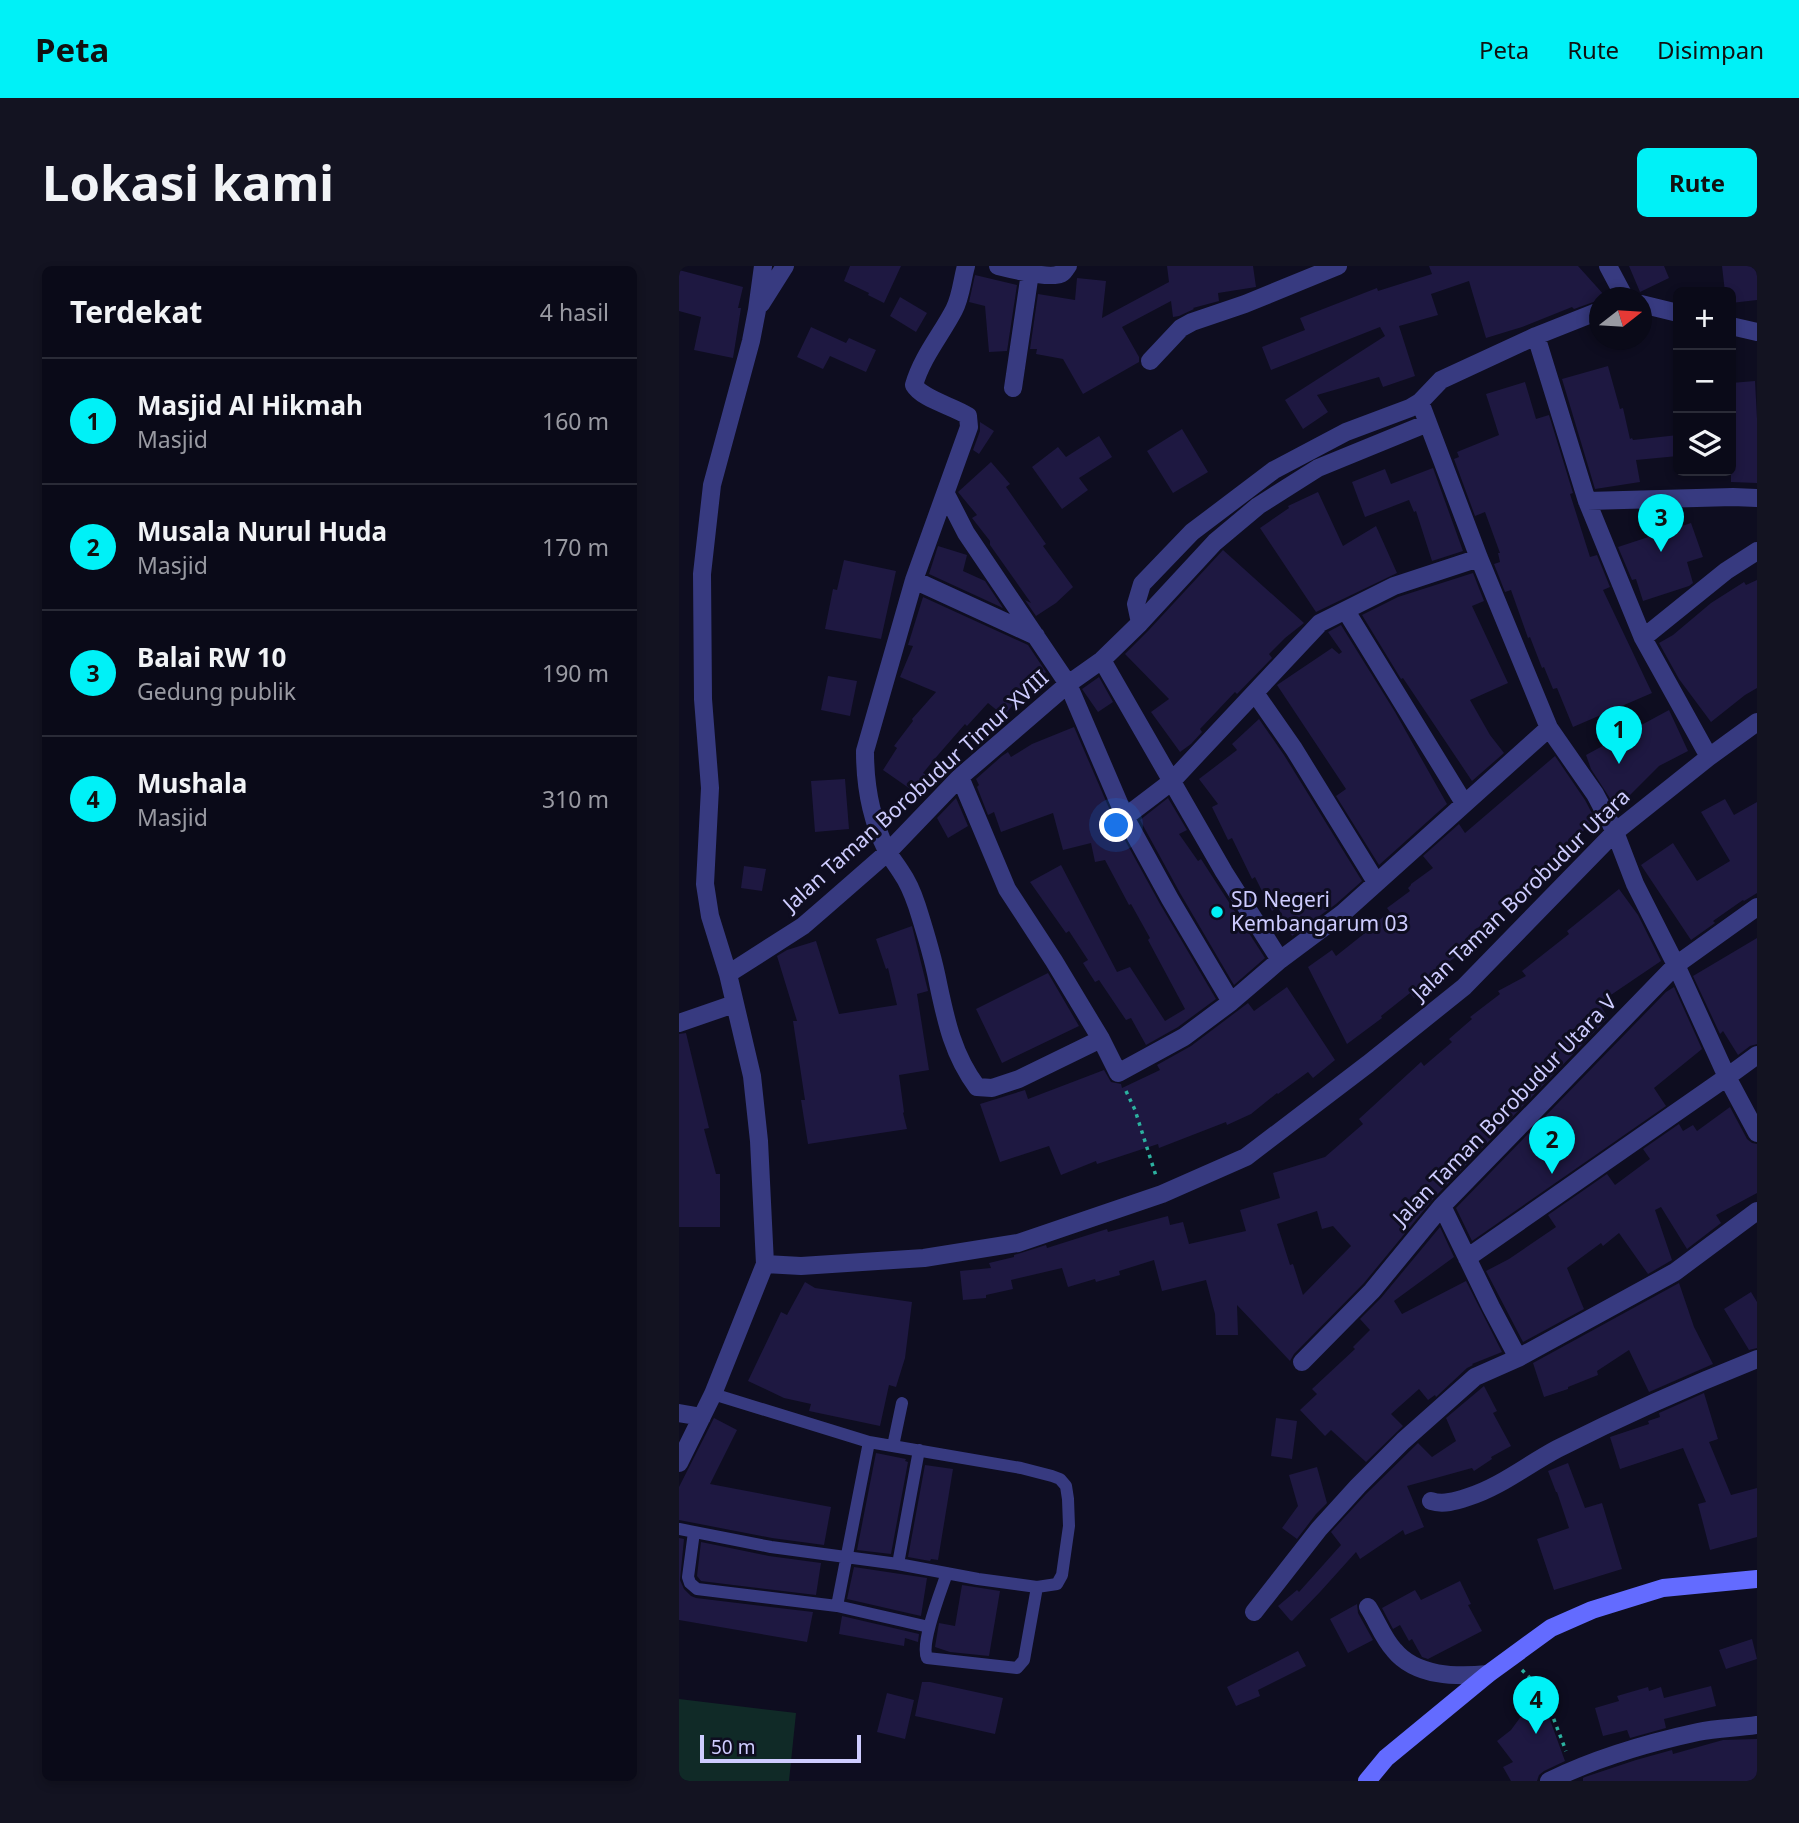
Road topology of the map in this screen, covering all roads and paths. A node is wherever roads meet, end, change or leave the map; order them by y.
1 (762, 266) edge
2 (785, 266) edge
3 (966, 266) edge
4 (998, 266) edge
5 (1067, 266) edge
6 (1338, 266) edge
7 (1608, 266) edge
8 (1031, 270) edge
9 (1619, 287) edge
10 (1652, 307) edge
11 (757, 310) junction
12 (1673, 312) edge
13 (1589, 316) edge
14 (1736, 327) edge
15 (1757, 332) edge
16 (1536, 336) junction
17 (1150, 361) dead end
18 (1013, 388) dead end
19 (1420, 402) junction
20 (1428, 423) junction
21 (946, 494) junction
22 (1757, 498) edge
23 (1587, 501) junction
24 (1757, 551) edge
25 (1479, 558) junction
26 (914, 580) junction
27 (1346, 611) junction
28 (1140, 623) junction
29 (1036, 636) junction
30 (1643, 638) junction
31 (1103, 660) junction
32 (1068, 684) junction
33 (1255, 693) junction
34 (1757, 722) edge
35 (1549, 728) junction
36 (1709, 757) junction
37 (960, 777) junction
38 (1171, 782) junction
39 (1464, 803) junction
40 (1125, 817) junction
41 (1615, 832) junction
42 (888, 852) junction
43 (1376, 882) junction
44 (1757, 907) edge
45 (1280, 960) junction
46 (1676, 965) junction
47 (728, 974) junction
48 (1231, 1002) junction
49 (734, 1004) junction
50 (679, 1023) edge
51 (1101, 1039) junction
52 (1757, 1055) edge
53 (1118, 1073) junction
54 (1727, 1077) junction
55 (1757, 1133) edge
56 (1162, 1194) junction
57 (1442, 1206) junction
58 (1757, 1211) edge
59 (1468, 1258) junction
60 (765, 1264) junction
61 (1518, 1358) junction
62 (1757, 1359) edge
63 (1302, 1362) dead end
64 (713, 1394) junction
65 (902, 1403) dead end
66 (679, 1413) edge
67 (702, 1417) junction
68 (869, 1442) junction
69 (893, 1446) junction
70 (919, 1450) junction
71 (679, 1463) edge
72 (1431, 1501) dead end
73 (679, 1529) edge
74 (694, 1532) junction
75 (846, 1556) junction
76 (898, 1564) junction
77 (947, 1573) junction
78 (1757, 1579) edge
79 (1037, 1587) junction
80 (837, 1606) junction
81 (1368, 1607) dead end
82 (1254, 1612) dead end
83 (929, 1627) junction
84 (1510, 1658) junction
85 (1488, 1675) junction
86 (1757, 1725) edge
87 (1572, 1770) junction
88 (1367, 1781) edge
89 (1549, 1781) edge

1 - 11 street
2 - 11 street
3 - 21 street
4 - 8 street
5 - 8 street
6 - 17 street
7 - 9 street
8 - 18 street
10 - 12 street
11 - 47 street
13 - 16 street
14 - 15 street
16 - 19 street
16 - 23 street
19 - 20 street
19 - 28 street
20 - 25 street
20 - 28 street, Jalan Taman Borobudur Timur XVIII
21 - 26 street
21 - 29 street
22 - 23 street
23 - 30 street
24 - 30 street
25 - 27 street
25 - 35 street
26 - 29 street
26 - 42 street
27 - 33 street
27 - 39 street
28 - 31 street, Jalan Taman Borobudur Timur XVIII
29 - 32 street
30 - 36 street
31 - 32 street, Jalan Taman Borobudur Timur XVIII
31 - 38 street
32 - 37 street, Jalan Taman Borobudur Timur XVIII
32 - 40 street
33 - 38 street
33 - 43 street
34 - 36 street, Jalan Taman Borobudur Utara
35 - 39 street
35 - 41 street
36 - 41 street, Jalan Taman Borobudur Utara
37 - 42 street, Jalan Taman Borobudur Timur XVIII
37 - 51 street
38 - 40 street
38 - 45 street
39 - 43 street
40 - 48 street
41 - 46 street
41 - 56 street, Jalan Taman Borobudur Utara
42 - 47 street, Jalan Taman Borobudur Timur XVIII
42 - 51 street
43 - 45 street
44 - 46 street, Jalan Taman Borobudur Utara V
45 - 48 street
46 - 54 street
46 - 57 street, Jalan Taman Borobudur Utara V
47 - 49 street
48 - 53 street
49 - 50 street
49 - 60 street
51 - 53 street
52 - 54 street
53 - 56 path
54 - 55 street
54 - 59 street
56 - 60 street, Jalan Taman Borobudur Utara
57 - 59 street
57 - 63 street, Jalan Taman Borobudur Utara V
58 - 61 street
59 - 61 street
60 - 64 street
61 - 82 street
62 - 72 street
64 - 67 street
64 - 68 lane
65 - 69 lane
66 - 67 street
67 - 71 street
68 - 69 lane
68 - 75 lane
69 - 70 lane
70 - 76 lane
70 - 79 lane
73 - 74 lane
74 - 75 lane
74 - 80 lane
75 - 76 lane
75 - 80 lane
76 - 77 lane
77 - 79 lane
77 - 83 lane
78 - 84 street
79 - 83 lane
80 - 83 lane
81 - 85 street
84 - 85 street
84 - 87 path
85 - 88 street
86 - 87 street
87 - 89 street

